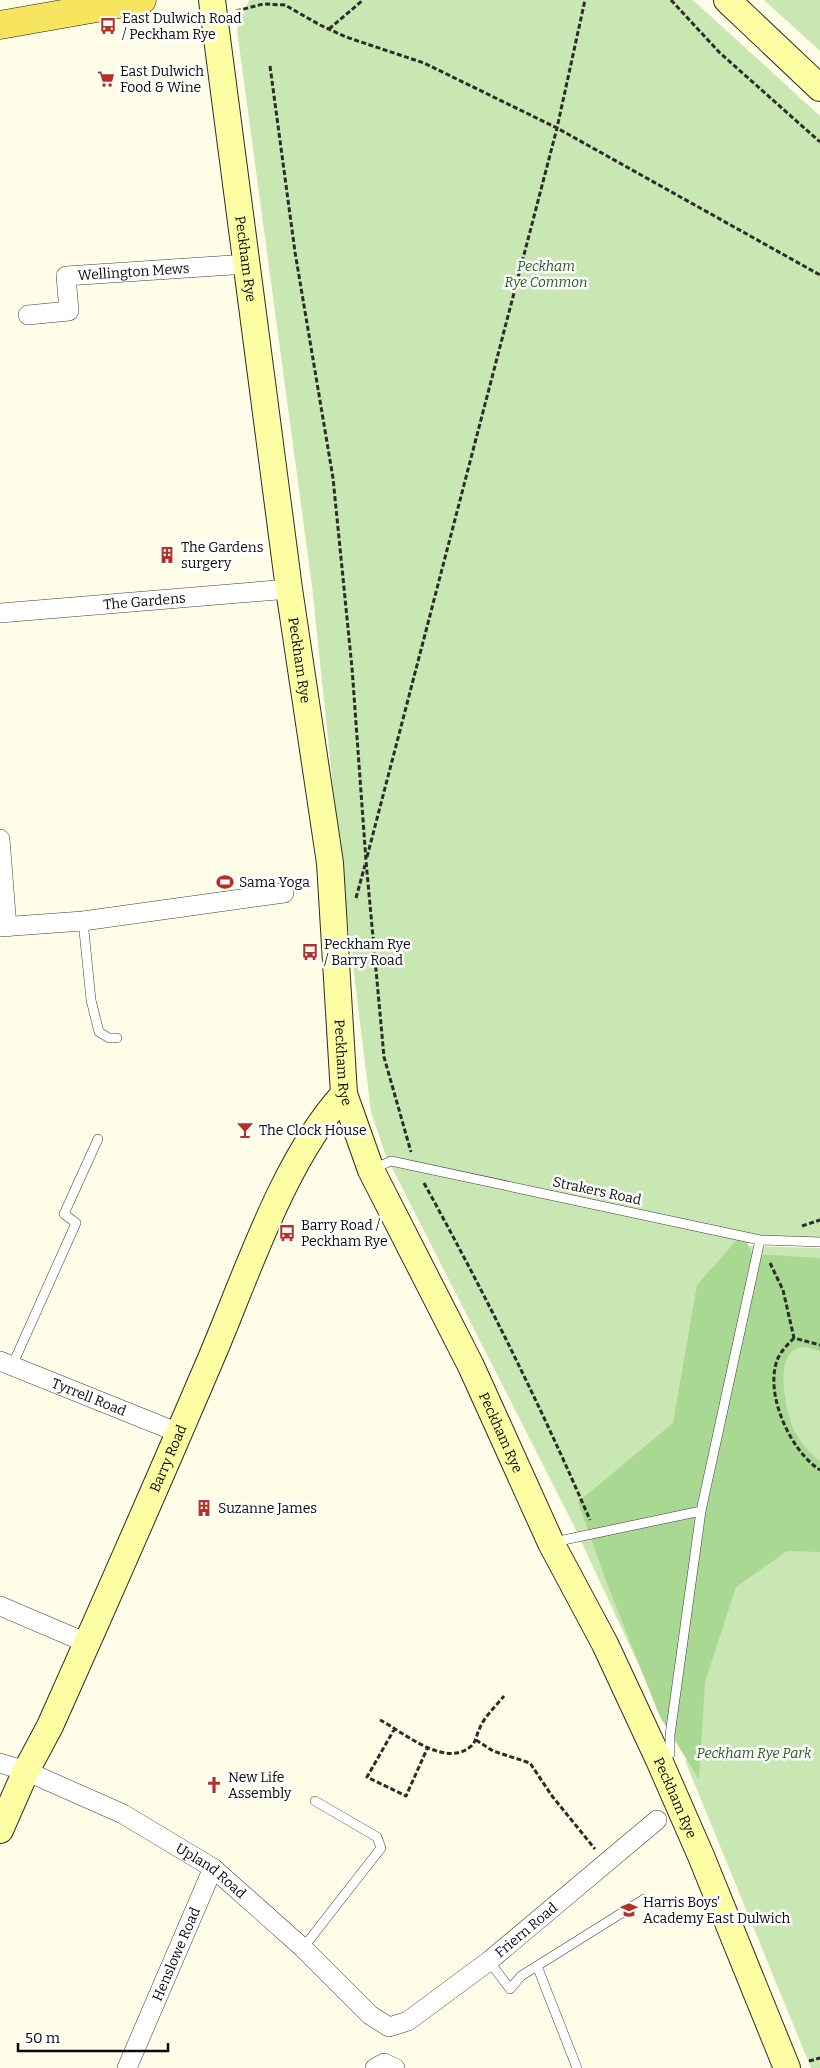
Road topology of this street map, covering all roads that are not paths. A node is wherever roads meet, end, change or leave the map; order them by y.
1 (142, 0) edge
2 (727, 0) edge
3 (213, 8) edge
4 (0, 26) edge
5 (820, 88) edge
6 (247, 264) junction
7 (28, 315) dead end
8 (289, 588) junction
9 (0, 613) edge
10 (0, 839) edge
11 (284, 892) dead end
12 (83, 921) junction
13 (4, 927) edge
14 (117, 1038) dead end
15 (344, 1094) junction
16 (98, 1139) dead end
17 (371, 1170) junction
18 (760, 1240) junction
19 (820, 1242) edge
20 (6, 1363) edge
21 (179, 1433) junction
22 (701, 1512) junction
23 (551, 1542) junction
24 (0, 1606) edge
25 (86, 1643) junction
26 (670, 1754) dead end
27 (0, 1763) edge
28 (26, 1771) junction
29 (315, 1801) dead end
30 (657, 1820) dead end
31 (0, 1830) edge
32 (213, 1868) junction
33 (644, 1898) dead end
34 (303, 1948) junction
35 (489, 1961) junction
36 (537, 1966) junction
37 (388, 2027) joint
38 (126, 2068) edge
39 (577, 2068) edge
40 (787, 2068) edge

1 - 4 main road
2 - 5 main road
3 - 6 main road, Peckham Rye
6 - 7 street, Wellington Mews
6 - 8 main road, Peckham Rye
8 - 9 street, The Gardens
8 - 15 main road, Peckham Rye
10 - 13 street
11 - 12 street
12 - 13 street
12 - 14 lane
15 - 17 main road, Peckham Rye
15 - 21 main road, Barry Road
16 - 20 lane
17 - 18 lane, Strakers Road
17 - 23 main road, Peckham Rye
18 - 19 lane, Strakers Road
18 - 22 lane
20 - 21 street, Tyrrell Road
21 - 25 main road, Barry Road
22 - 23 lane
22 - 26 lane
23 - 40 main road, Peckham Rye
24 - 25 street
25 - 28 main road, Barry Road
27 - 28 street, Upland Road
28 - 31 main road, Barry Road
28 - 32 street, Upland Road
29 - 34 lane
30 - 35 street, Friern Road
32 - 34 street, Upland Road
32 - 38 street, Henslowe Road
33 - 36 lane
34 - 37 street, Upland Road
35 - 36 lane
35 - 37 street, Friern Road
36 - 39 lane

